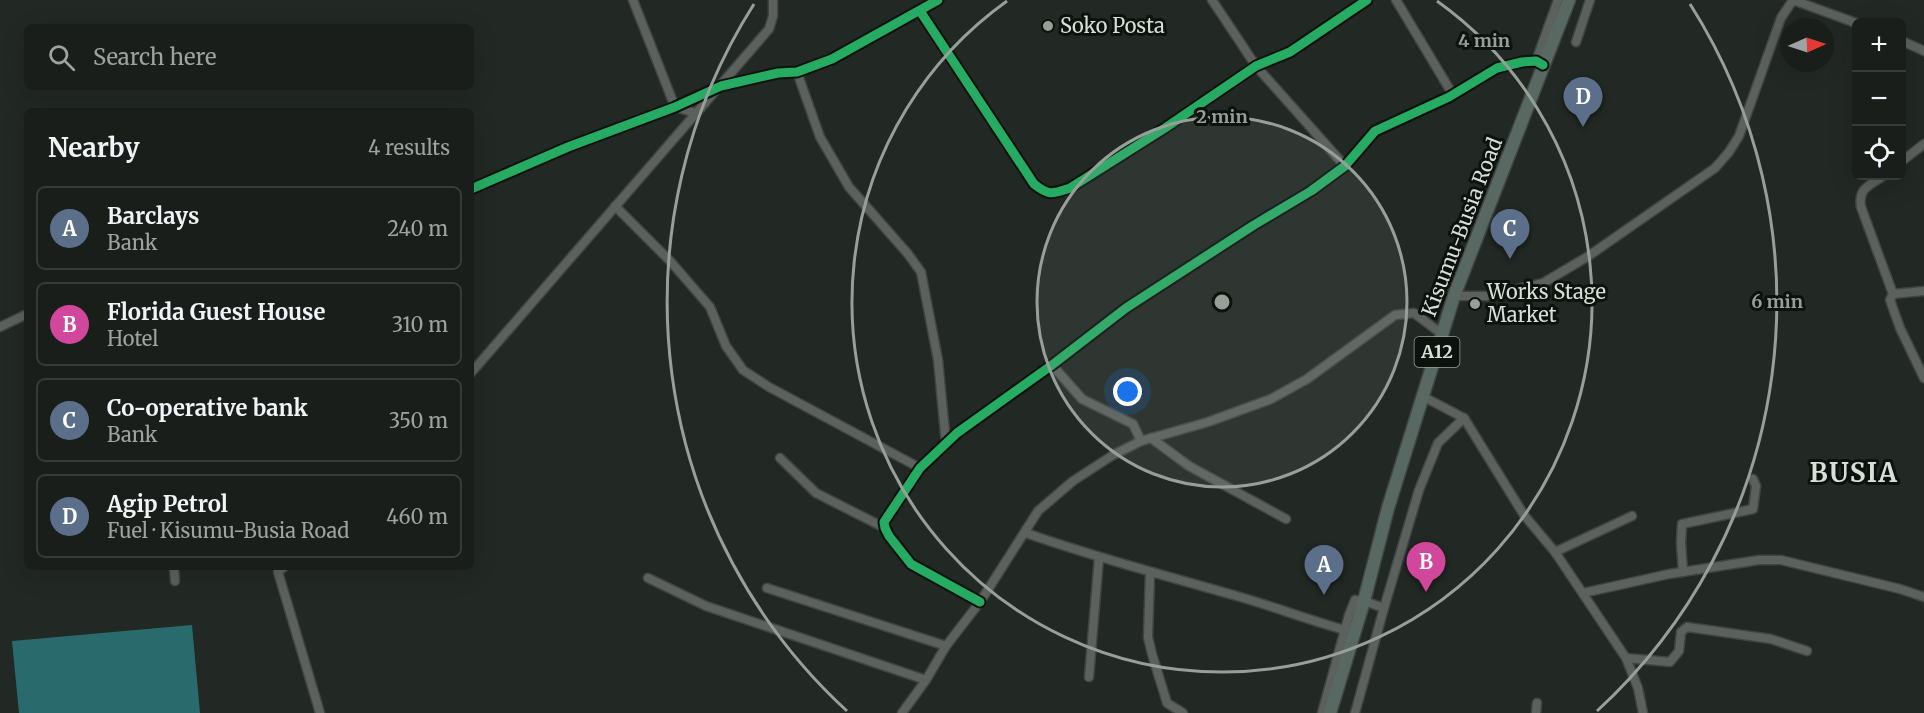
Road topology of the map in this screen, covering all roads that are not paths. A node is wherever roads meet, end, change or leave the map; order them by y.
1 (633, 0) edge
2 (773, 0) edge
3 (938, 0) edge
4 (1212, 0) edge
5 (1367, 0) edge
6 (1396, 0) edge
7 (1551, 0) edge
8 (1558, 0) edge
9 (1569, 0) edge
10 (1590, 0) edge
11 (1793, 0) edge
12 (1555, 9) junction
13 (920, 10) junction
14 (1852, 21) edge
15 (1576, 42) dead end
16 (1906, 43) edge
17 (1924, 51) edge
18 (1256, 66) junction
19 (797, 72) junction
20 (721, 86) junction
21 (1453, 95) junction
22 (675, 107) junction
23 (696, 112) junction
24 (1924, 144) edge
25 (1906, 158) edge
26 (1345, 166) junction
27 (1878, 180) edge
28 (474, 188) edge
29 (615, 206) junction
30 (1924, 291) edge
31 (1893, 294) junction
32 (1454, 296) junction
33 (24, 315) edge
34 (0, 327) edge
35 (1443, 334) junction
36 (1052, 365) junction
37 (474, 370) edge
38 (1924, 376) edge
39 (1422, 396) junction
40 (1464, 418) junction
41 (1151, 438) junction
42 (1141, 441) junction
43 (946, 443) junction
44 (780, 458) dead end
45 (920, 468) junction
46 (1753, 479) dead end
47 (1632, 516) dead end
48 (1286, 519) dead end
49 (885, 528) junction
50 (1026, 533) junction
51 (1555, 552) junction
52 (1099, 558) junction
53 (174, 570) edge
54 (280, 570) edge
55 (1683, 572) junction
56 (1150, 573) junction
57 (648, 578) dead end
58 (175, 581) dead end
59 (767, 588) dead end
60 (1583, 593) junction
61 (1924, 597) edge
62 (1364, 601) junction
63 (980, 602) junction
64 (1384, 608) junction
65 (1345, 630) junction
66 (946, 646) junction
67 (1807, 651) dead end
68 (1626, 658) junction
69 (1089, 677) dead end
70 (926, 680) junction
71 (1537, 703) dead end
72 (320, 713) edge
73 (902, 713) edge
74 (1183, 713) edge
75 (1322, 713) edge
76 (1330, 713) edge
77 (1354, 713) edge
78 (1536, 713) edge
79 (1643, 713) edge

1 - 22 street
2 - 20 street
3 - 13 street
4 - 18 street
5 - 18 street
6 - 21 street
7 - 12 street
8 - 12 street
9 - 32 highway, Kisumu-Busia Road / A12
10 - 15 street
11 - 14 street
11 - 32 street
12 - 21 street
13 - 18 street
13 - 19 street
16 - 17 street
18 - 26 street
19 - 20 street
19 - 43 street
20 - 22 street
20 - 23 street
21 - 26 street
22 - 23 street
22 - 28 street
23 - 29 street
24 - 25 street
26 - 36 street
27 - 31 street
29 - 37 street
29 - 45 street
30 - 31 street
31 - 38 street
32 - 35 highway, Kisumu-Busia Road / A12
33 - 34 street
35 - 39 highway, Kisumu-Busia Road / A12
35 - 41 street
36 - 42 street
36 - 43 street
39 - 40 street
39 - 62 highway, Kisumu-Busia Road / A12
40 - 51 street
40 - 64 street
41 - 42 street
41 - 48 street
42 - 50 street
43 - 45 street
44 - 49 street
45 - 49 street
46 - 55 street
47 - 51 street
49 - 63 street
50 - 52 street
50 - 63 street
51 - 60 street
52 - 56 street
52 - 69 street
53 - 58 street
54 - 72 street
55 - 60 street
55 - 61 street
56 - 65 street
56 - 74 street
57 - 70 street
59 - 66 street
60 - 68 street
62 - 64 street
62 - 65 street
62 - 76 highway, Kisumu-Busia Road / A12
63 - 66 street
64 - 77 street
65 - 75 street
66 - 70 street
67 - 68 street
68 - 79 street
70 - 73 street
71 - 78 street

